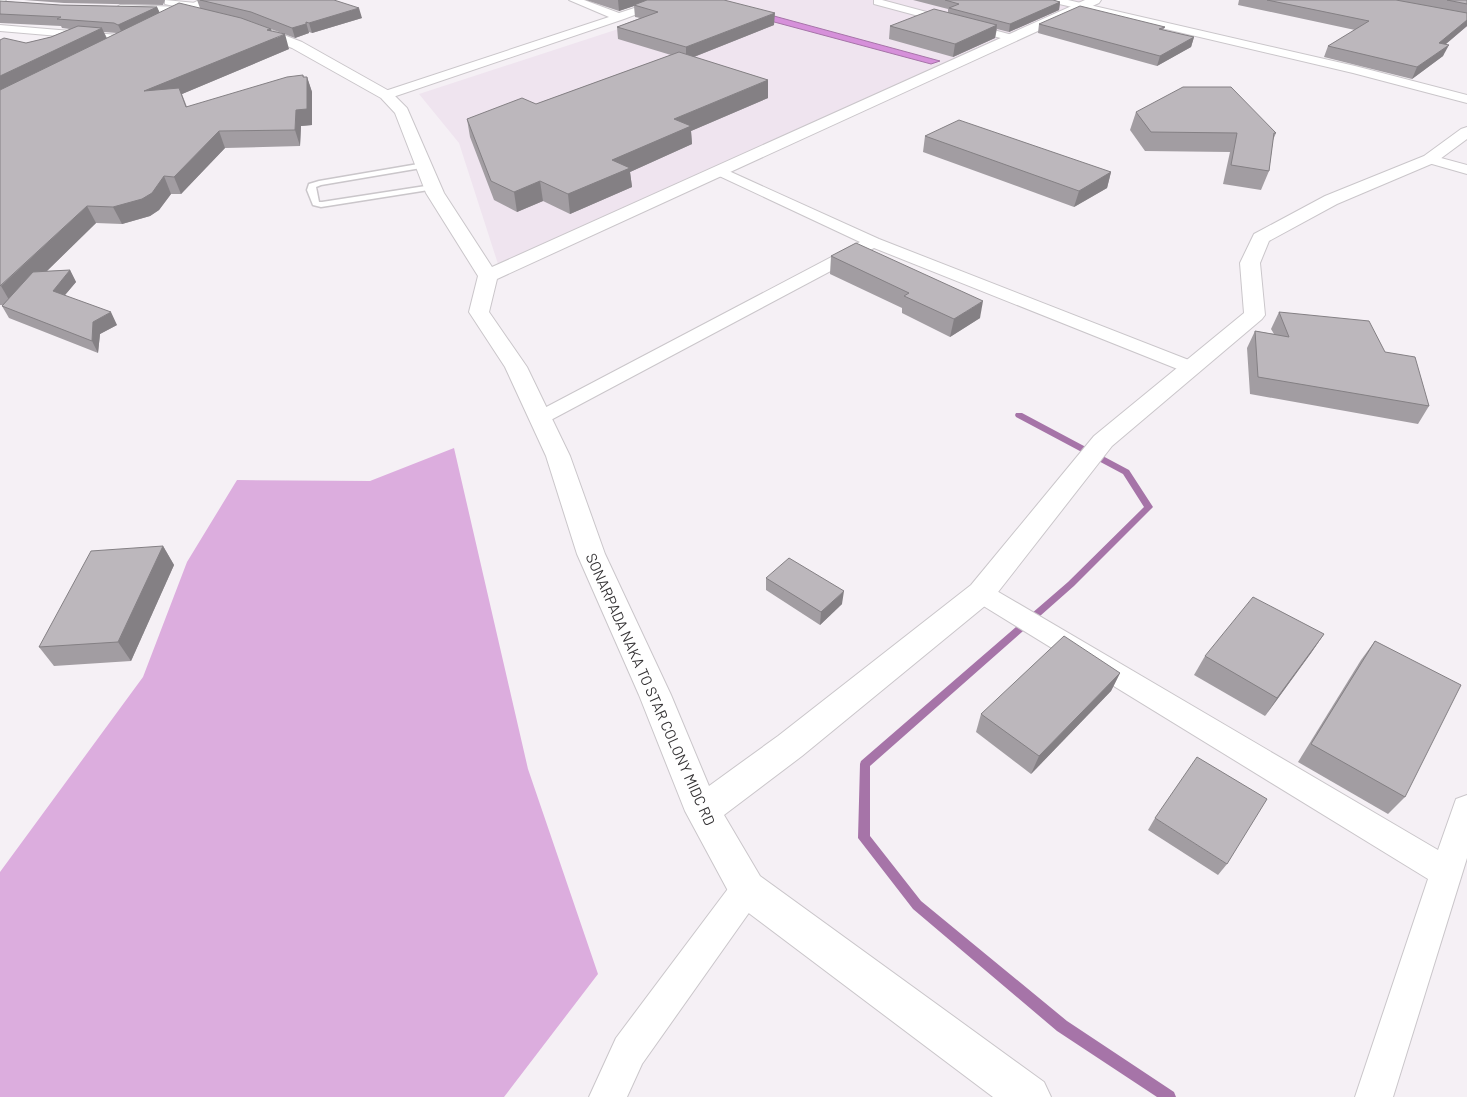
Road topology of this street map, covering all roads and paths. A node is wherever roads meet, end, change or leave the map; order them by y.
1 (208, 0) edge
2 (574, 0) edge
3 (669, 0) edge
4 (1055, 0) edge
5 (878, 2) dead end
6 (1088, 3) edge
7 (183, 5) edge
8 (110, 9) edge
9 (216, 17) edge
10 (620, 17) junction
11 (233, 22) edge
12 (148, 26) edge
13 (0, 28) edge
14 (83, 35) junction
15 (118, 38) junction
16 (1012, 38) junction
17 (56, 46) edge
18 (386, 95) junction
19 (1467, 99) edge
20 (1467, 132) edge
21 (1430, 159) junction
22 (424, 166) junction
23 (720, 170) junction
24 (1467, 170) edge
25 (378, 184) junction
26 (432, 187) junction
27 (873, 242) junction
28 (488, 276) junction
29 (1192, 368) junction
30 (540, 418) junction
31 (981, 593) junction
32 (1467, 809) edge
33 (702, 811) junction
34 (1447, 873) junction
35 (747, 889) junction
36 (608, 1097) edge
37 (1029, 1097) edge
38 (1374, 1097) edge

1 - 7 street
2 - 10 street
3 - 10 street
4 - 6 street
5 - 16 street
6 - 16 street
6 - 19 street
7 - 8 street
7 - 9 street
7 - 12 street
10 - 18 street
11 - 18 street
13 - 14 street
14 - 15 street
14 - 17 street
15 - 15 street
16 - 23 street
18 - 22 street
20 - 21 street
21 - 24 street
21 - 29 street
22 - 25 lane
22 - 26 street
23 - 27 street
23 - 28 street
25 - 25 lane
25 - 26 lane
26 - 28 street
27 - 29 street
27 - 30 street
28 - 30 street, SONARPADA NAKA TO STAR COLONY MIDC RD
29 - 31 street
30 - 33 street, SONARPADA NAKA TO STAR COLONY MIDC RD
31 - 33 street
31 - 34 street
32 - 34 street
33 - 35 street, SONARPADA NAKA TO STAR COLONY MIDC RD
34 - 38 street
35 - 36 street
35 - 37 street, SONARPADA NAKA TO STAR COLONY MIDC RD

